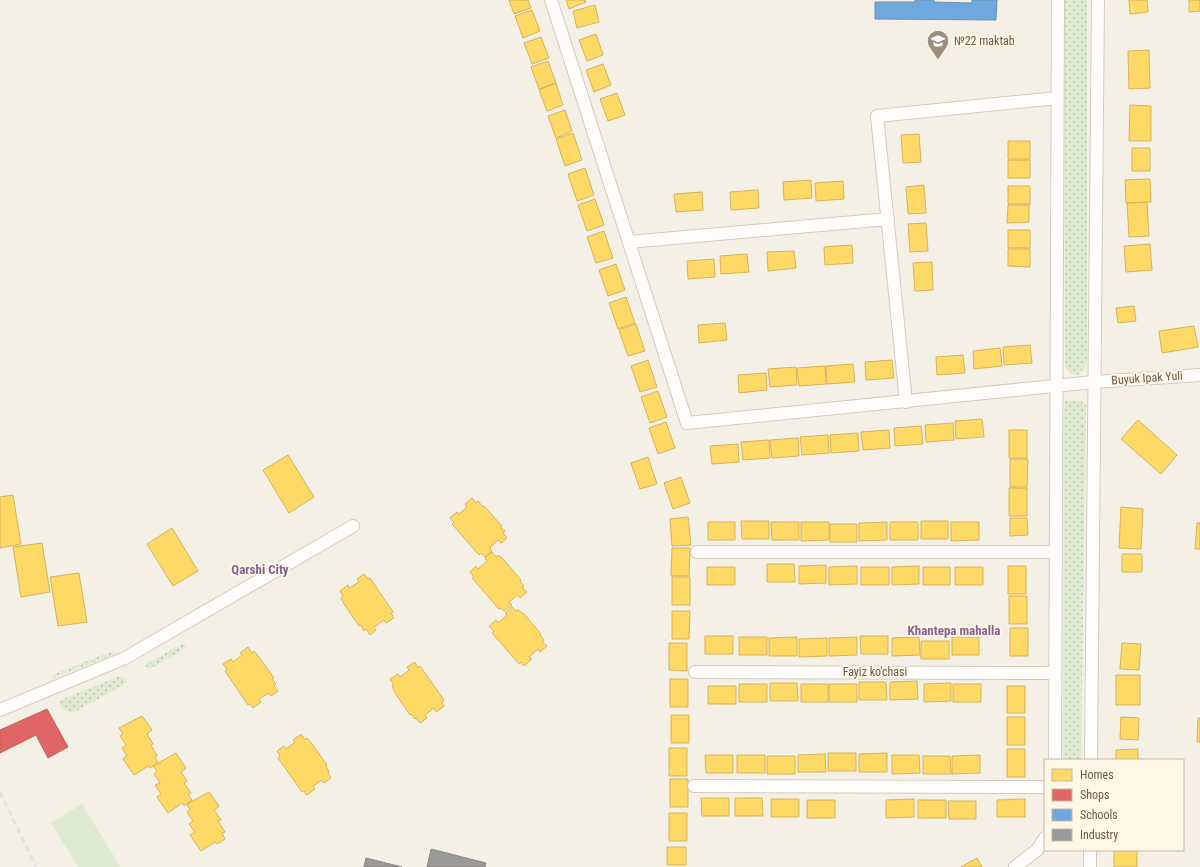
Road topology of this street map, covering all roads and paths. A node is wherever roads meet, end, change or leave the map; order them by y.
1 (551, 0) edge
2 (1058, 0) edge
3 (1098, 0) edge
4 (1057, 98) junction
5 (888, 219) junction
6 (629, 242) junction
7 (1200, 375) edge
8 (1094, 382) junction
9 (1056, 387) junction
10 (906, 402) junction
11 (353, 526) dead end
12 (697, 552) dead end
13 (1056, 552) junction
14 (695, 672) dead end
15 (1055, 674) junction
16 (0, 710) edge
17 (1055, 759) edge
18 (1091, 759) edge
19 (694, 786) dead end
20 (1044, 787) edge
21 (1044, 840) edge
22 (1090, 851) edge
23 (1015, 867) edge
24 (1090, 867) edge

1 - 6 street
2 - 4 street
3 - 8 street
4 - 5 street
4 - 9 street
5 - 6 street
5 - 10 street
6 - 10 street, Buyuk Ipak Yuli
7 - 8 street, Buyuk Ipak Yuli
8 - 9 street, Buyuk Ipak Yuli
8 - 18 street
9 - 10 street, Buyuk Ipak Yuli
9 - 13 street
11 - 16 street
12 - 13 street
13 - 15 street
14 - 15 street, Fayiz ko'chasi
15 - 17 street
19 - 20 street
21 - 23 street
22 - 24 street

